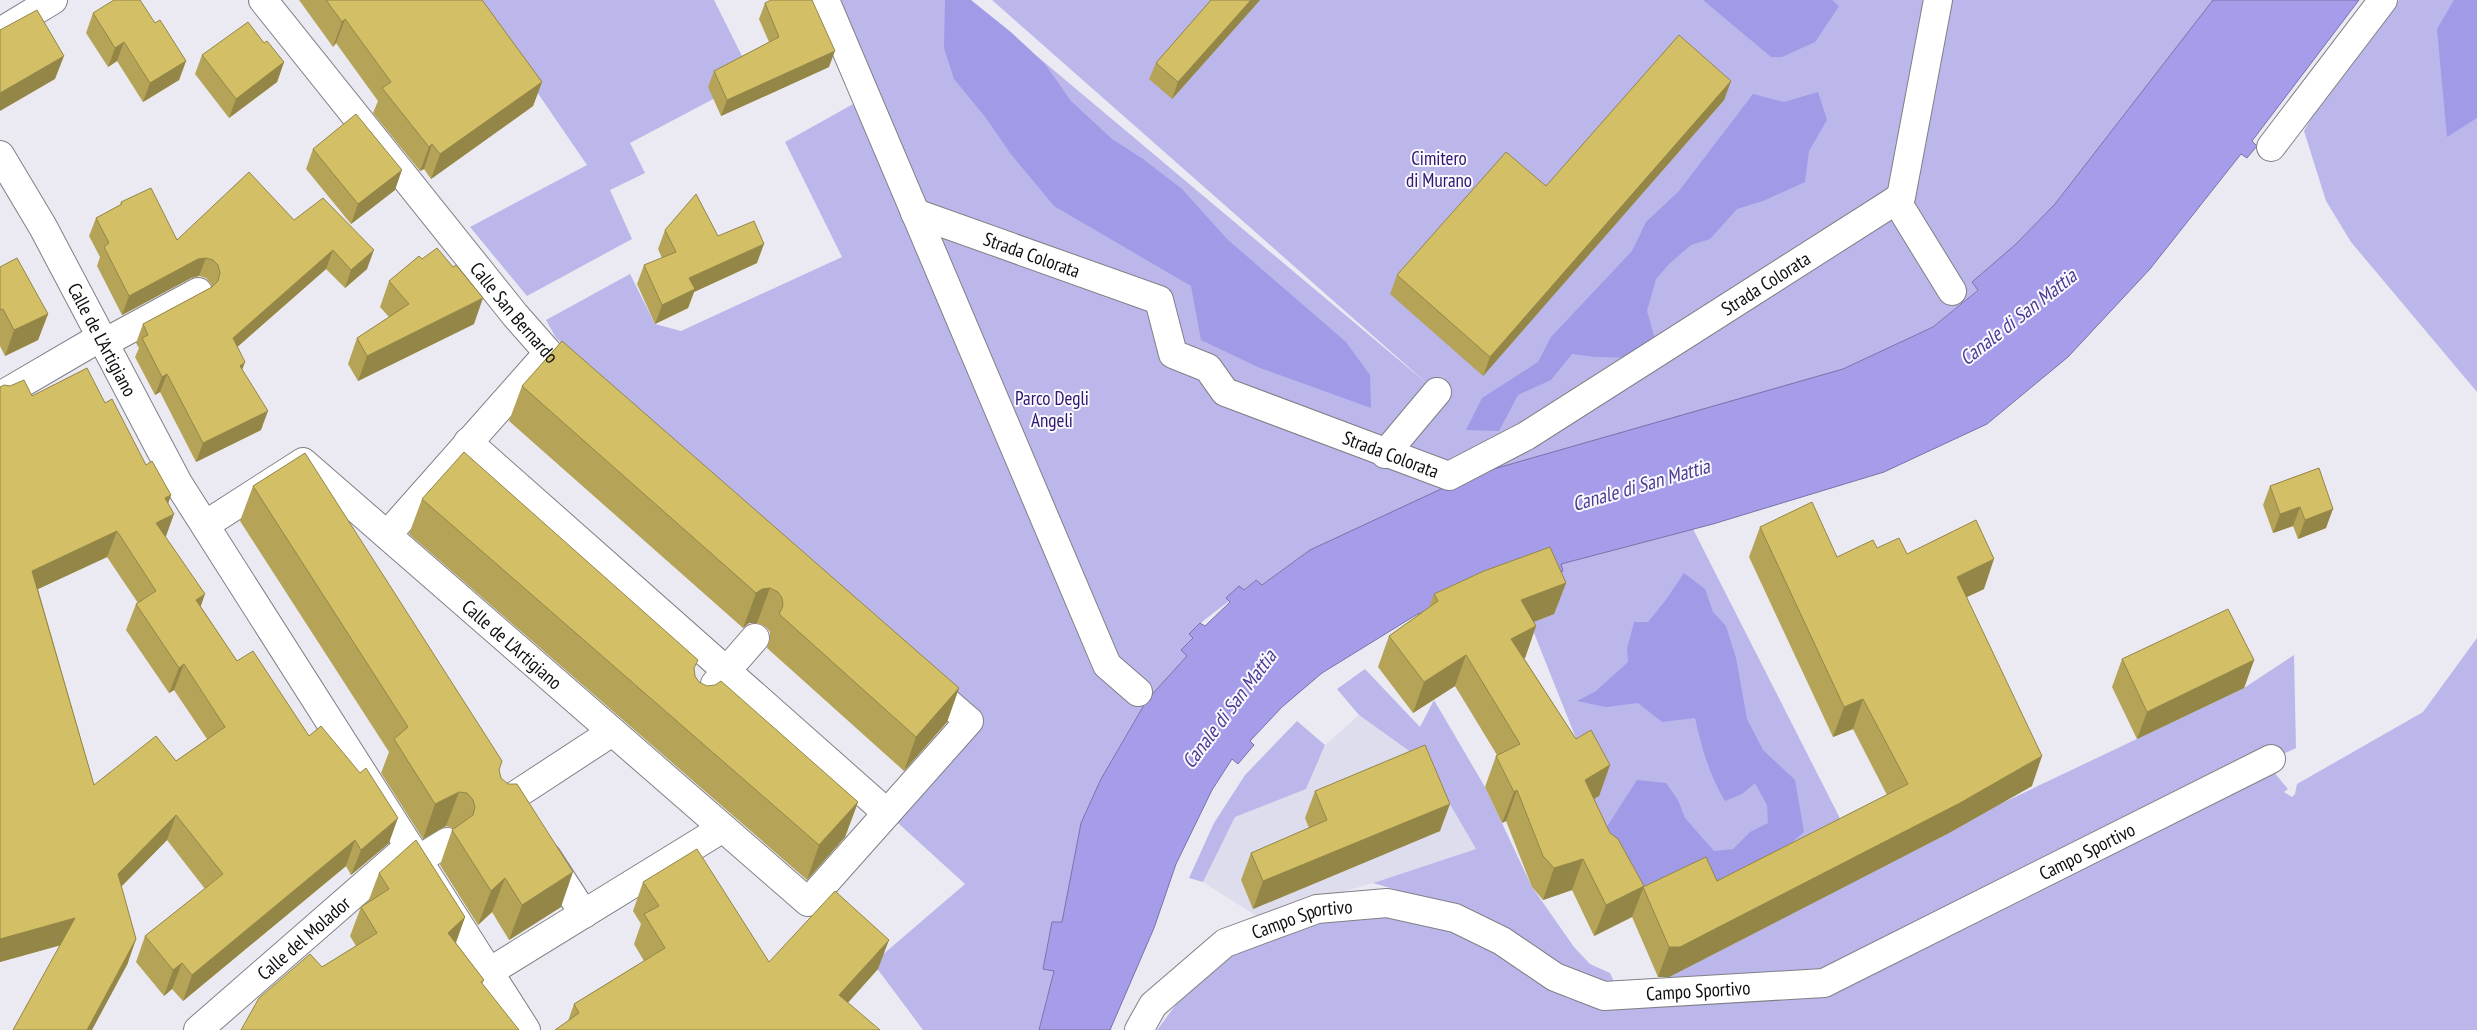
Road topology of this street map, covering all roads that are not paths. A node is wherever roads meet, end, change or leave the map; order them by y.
1 (53, 0) edge
2 (263, 0) edge
3 (825, 0) edge
4 (1938, 0) edge
5 (2383, 0) edge
6 (0, 32) edge
7 (2271, 147) dead end
8 (0, 155) edge
9 (1896, 200) junction
10 (915, 213) junction
11 (1952, 291) dead end
12 (198, 292) edge
13 (103, 340) junction
14 (548, 353) junction
15 (1437, 392) dead end
16 (0, 396) edge
17 (597, 397) edge
18 (468, 442) junction
19 (1385, 454) junction
20 (297, 466) junction
21 (205, 524) junction
22 (334, 524) edge
23 (387, 535) junction
24 (755, 638) dead end
25 (902, 663) edge
26 (727, 671) junction
27 (1138, 692) dead end
28 (697, 705) edge
29 (612, 732) junction
30 (2271, 759) dead end
31 (494, 774) edge
32 (516, 813) junction
33 (887, 813) junction
34 (723, 828) junction
35 (447, 842) dead end
36 (414, 853) junction
37 (584, 914) junction
38 (489, 972) junction
39 (198, 1030) edge
40 (526, 1030) edge
41 (1139, 1030) edge

1 - 6 street
2 - 14 street, Calle San Bernardo
3 - 10 street
4 - 9 street
5 - 7 street
8 - 13 street, Calle de L'Artigiano
9 - 11 street
9 - 19 street, Strada Colorata
10 - 19 street, Strada Colorata
10 - 27 street
12 - 13 street
13 - 16 street
13 - 21 street, Calle de L'Artigiano
14 - 17 street, Calle San Bernardo
14 - 18 street
15 - 19 street
18 - 23 street
18 - 26 street
20 - 21 street
20 - 22 street
20 - 23 street, Calle de L'Artigiano
21 - 36 street, Calle de L'Artigiano
23 - 29 street, Calle de L'Artigiano
24 - 26 street
25 - 33 street
26 - 28 street
26 - 33 street
29 - 32 street
29 - 34 street, Calle de L'Artigiano
30 - 41 street, Campo Sportivo
31 - 32 street
32 - 37 street
33 - 34 street, Calle de L'Artigiano
34 - 37 street
35 - 36 street, Calle del Molador
36 - 38 street, Calle de L'Artigiano
36 - 39 street, Calle del Molador
37 - 38 street
38 - 40 street, Calle de L'Artigiano

